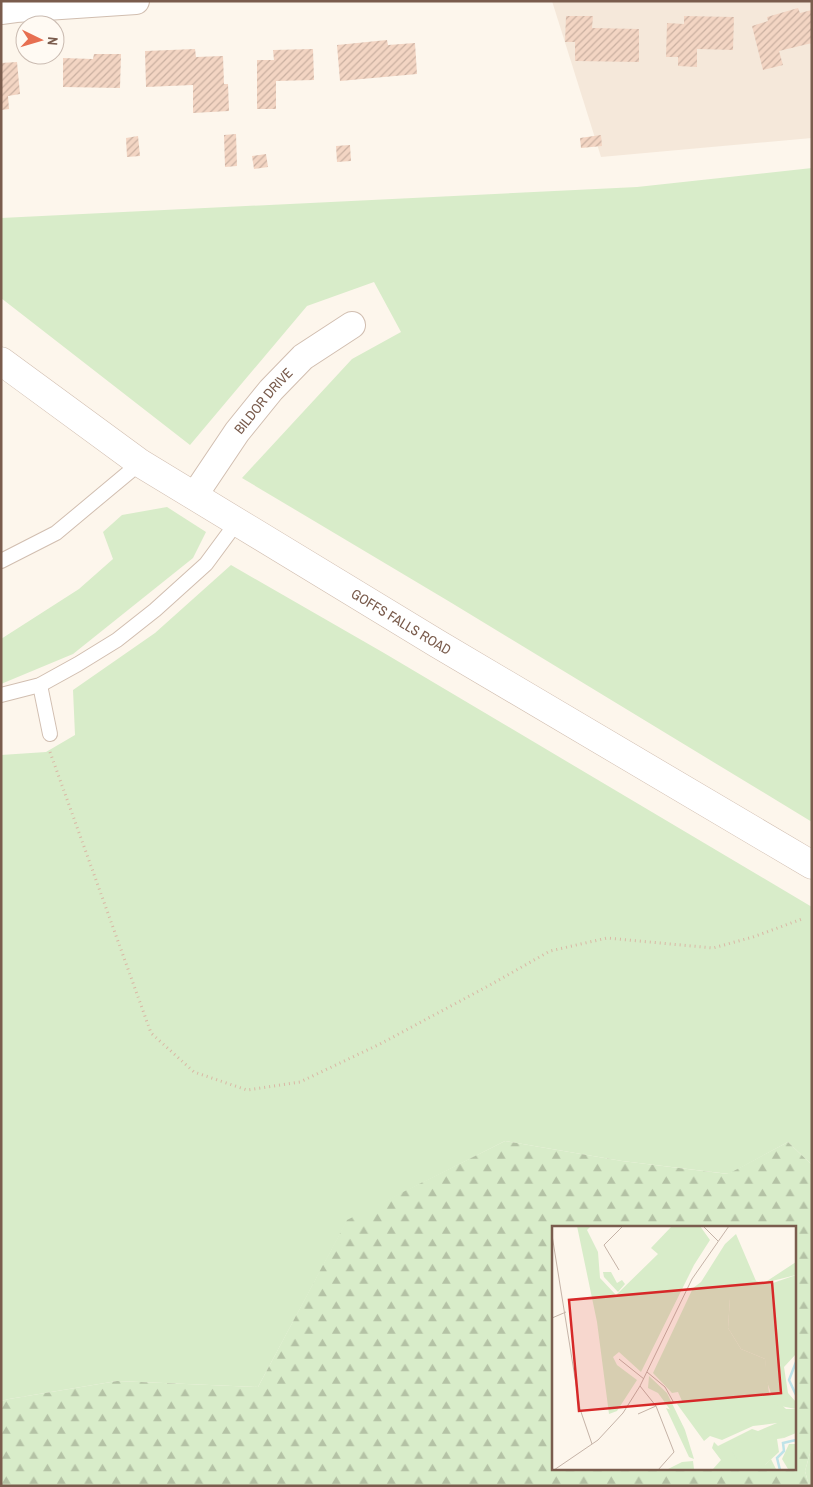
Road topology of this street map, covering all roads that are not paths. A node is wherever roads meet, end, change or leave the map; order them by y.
1 (136, 1) edge
2 (1, 11) edge
3 (352, 325) dead end
4 (1, 361) edge
5 (140, 463) junction
6 (194, 496) junction
7 (237, 522) junction
8 (1, 560) edge
9 (40, 685) junction
10 (1, 695) edge
11 (50, 734) road end
12 (812, 865) edge

1 - 2 street
3 - 6 street, BILDOR DRIVE
4 - 5 street, GOFFS FALLS ROAD
5 - 6 street, GOFFS FALLS ROAD
5 - 8 lane
6 - 7 street, GOFFS FALLS ROAD
7 - 9 lane
7 - 12 street, GOFFS FALLS ROAD
9 - 10 lane
9 - 11 lane

